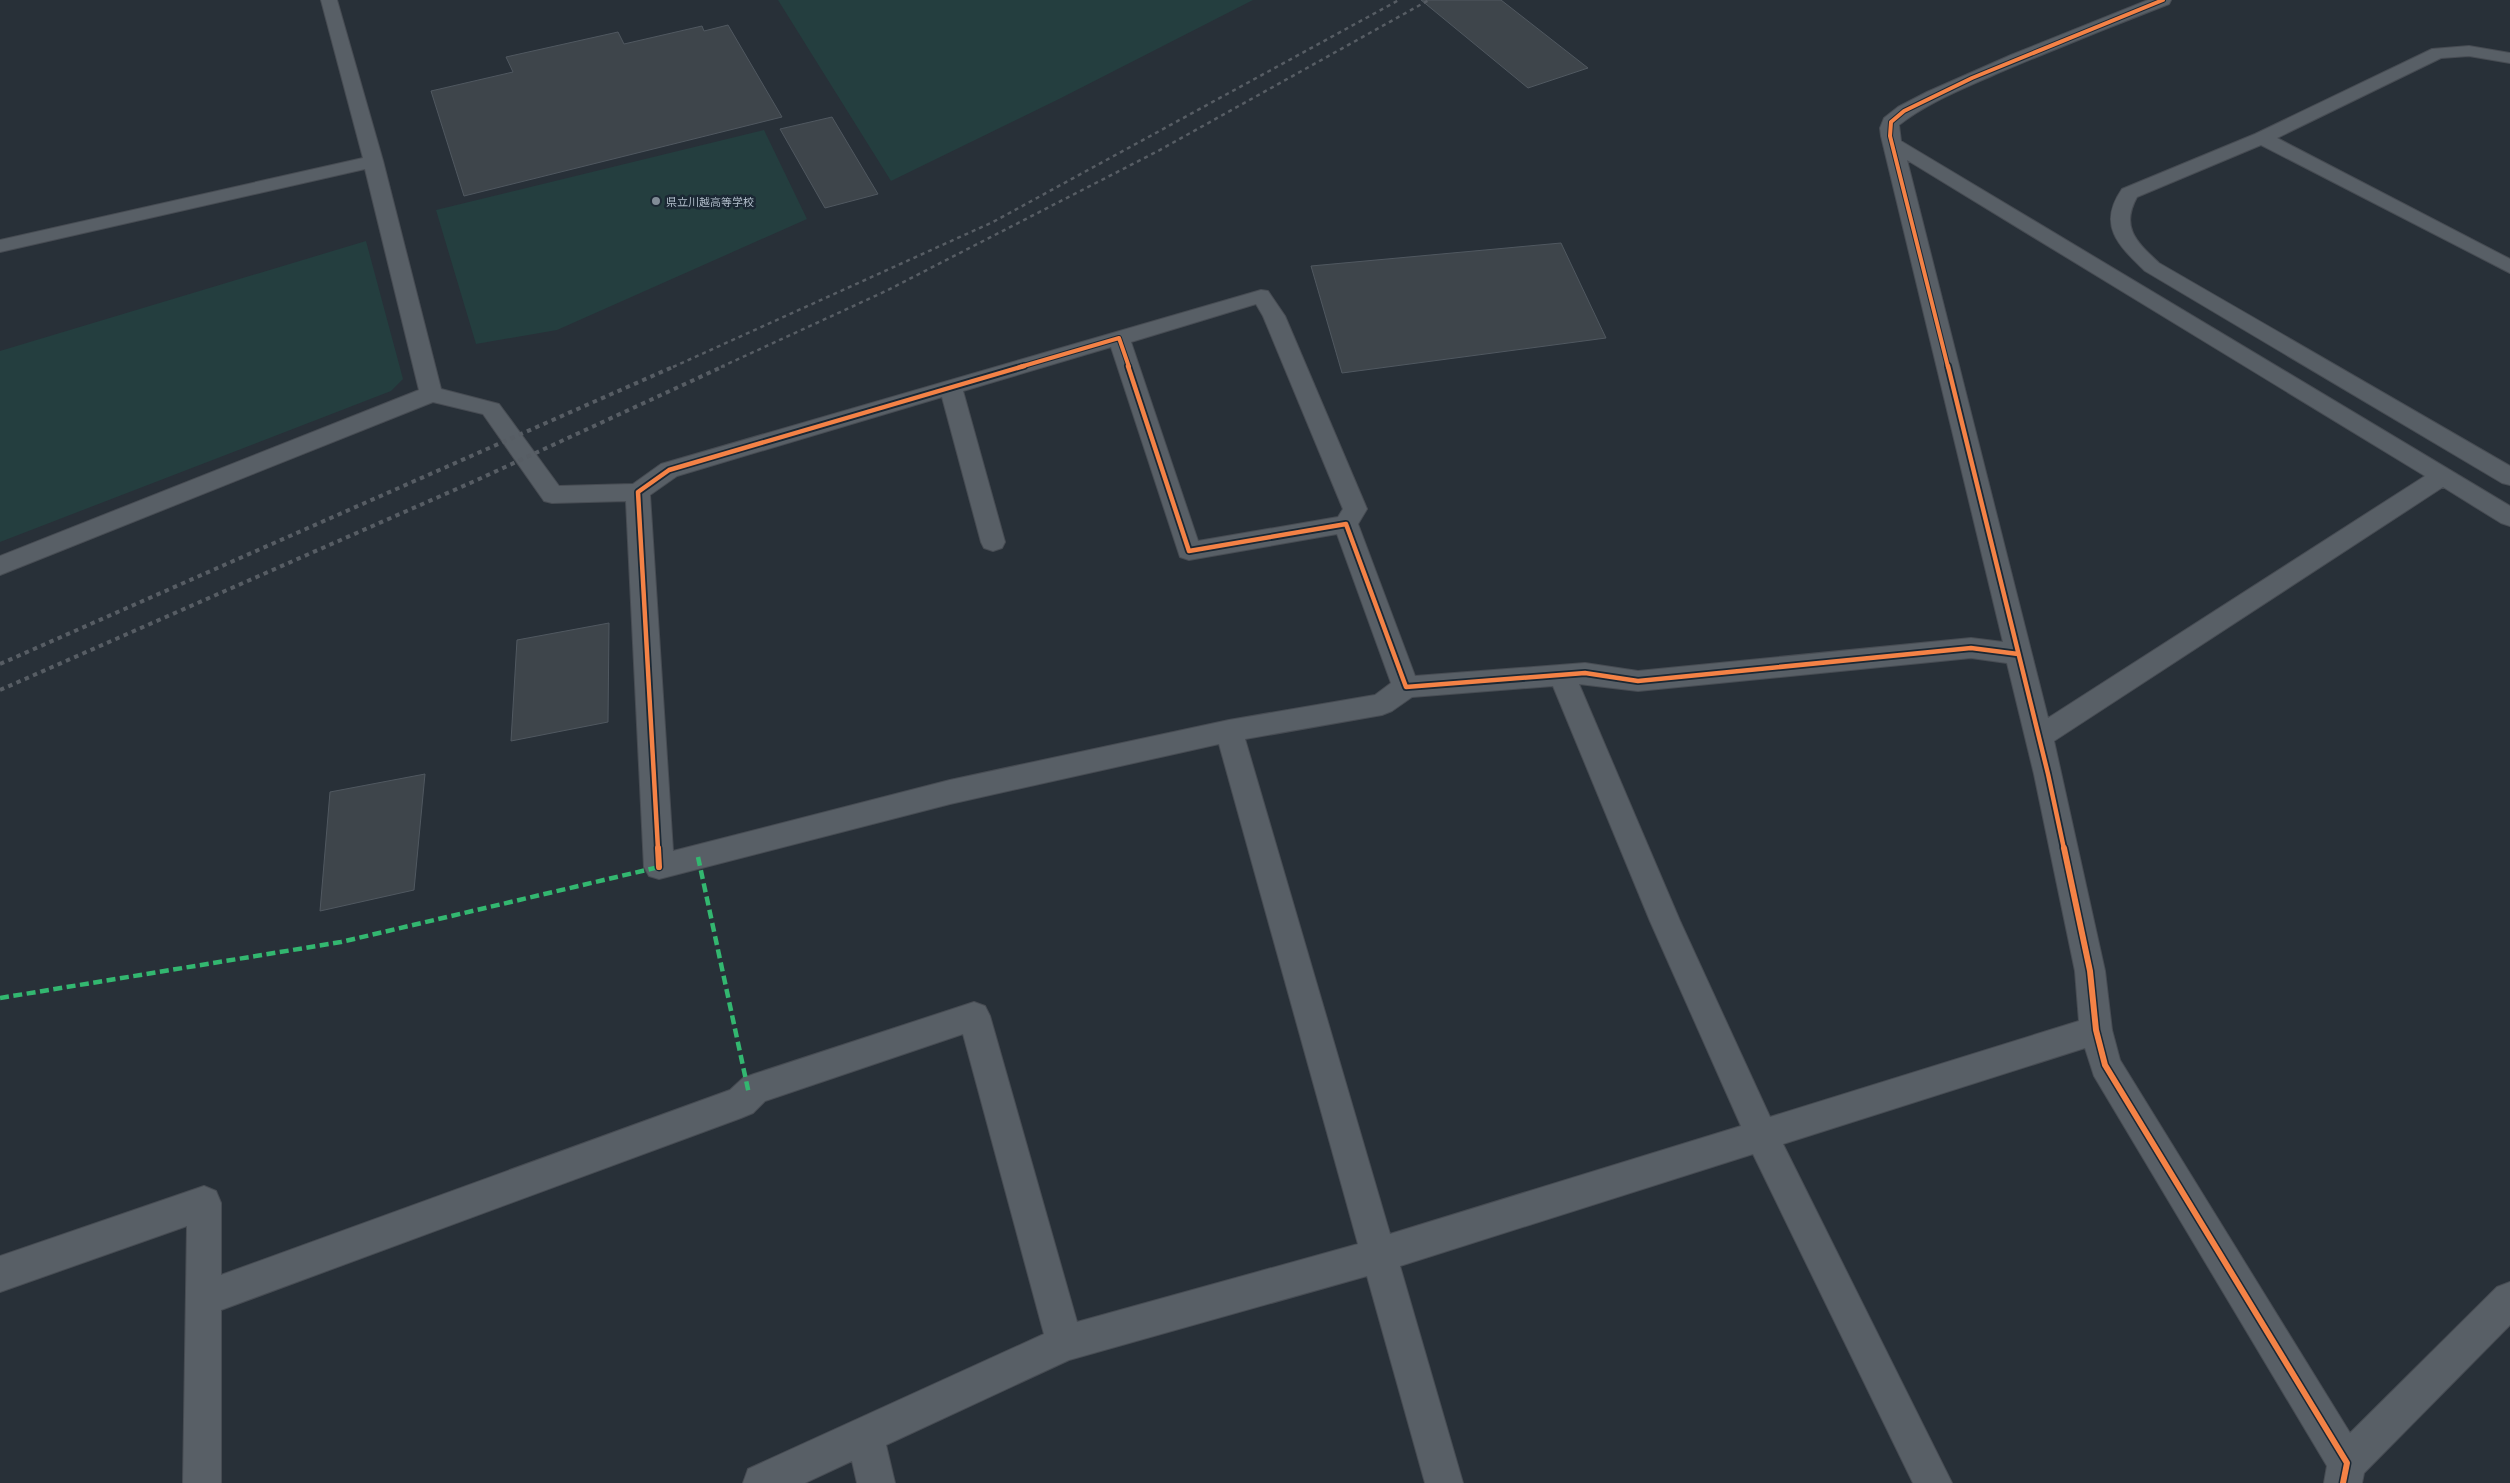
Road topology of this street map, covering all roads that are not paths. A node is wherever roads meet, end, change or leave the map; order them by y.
1 (328, 0) edge
2 (2151, 2) edge
3 (2510, 58) edge
4 (2262, 138) junction
5 (1893, 144) junction
6 (373, 160) junction
7 (0, 246) edge
8 (2510, 267) edge
9 (1119, 338) junction
10 (951, 388) junction
11 (431, 394) junction
12 (2443, 476) junction
13 (2510, 477) edge
14 (638, 492) junction
15 (2510, 518) edge
16 (1346, 524) junction
17 (993, 542) dead end
18 (0, 566) edge
19 (2018, 654) junction
20 (1562, 675) junction
21 (1406, 687) junction
22 (1229, 731) junction
23 (2039, 737) junction
24 (2096, 1030) junction
25 (1762, 1136) junction
26 (1377, 1256) junction
27 (0, 1274) edge
28 (203, 1299) junction
29 (2510, 1300) edge
30 (1065, 1343) junction
31 (865, 1434) junction
32 (2345, 1473) edge
33 (202, 1483) edge
34 (762, 1483) edge
35 (876, 1483) edge
36 (1444, 1483) edge
37 (1934, 1483) edge

1 - 6 street
2 - 5 street
3 - 4 street
4 - 8 street
4 - 13 street
5 - 12 street
5 - 19 street
6 - 7 street
6 - 11 street
9 - 10 street
9 - 16 street
9 - 16 street
10 - 14 street
10 - 17 street
11 - 14 street
11 - 18 street
12 - 15 street
12 - 23 street
14 - 22 street
16 - 21 street
19 - 20 street
19 - 23 street
20 - 21 street
20 - 25 street
21 - 22 street
22 - 26 street
23 - 24 street
24 - 25 street
24 - 32 street
25 - 26 street
25 - 37 street
26 - 30 street
26 - 36 street
27 - 28 street
28 - 30 street
28 - 33 street
29 - 32 street
30 - 31 street
31 - 34 street
31 - 35 street

